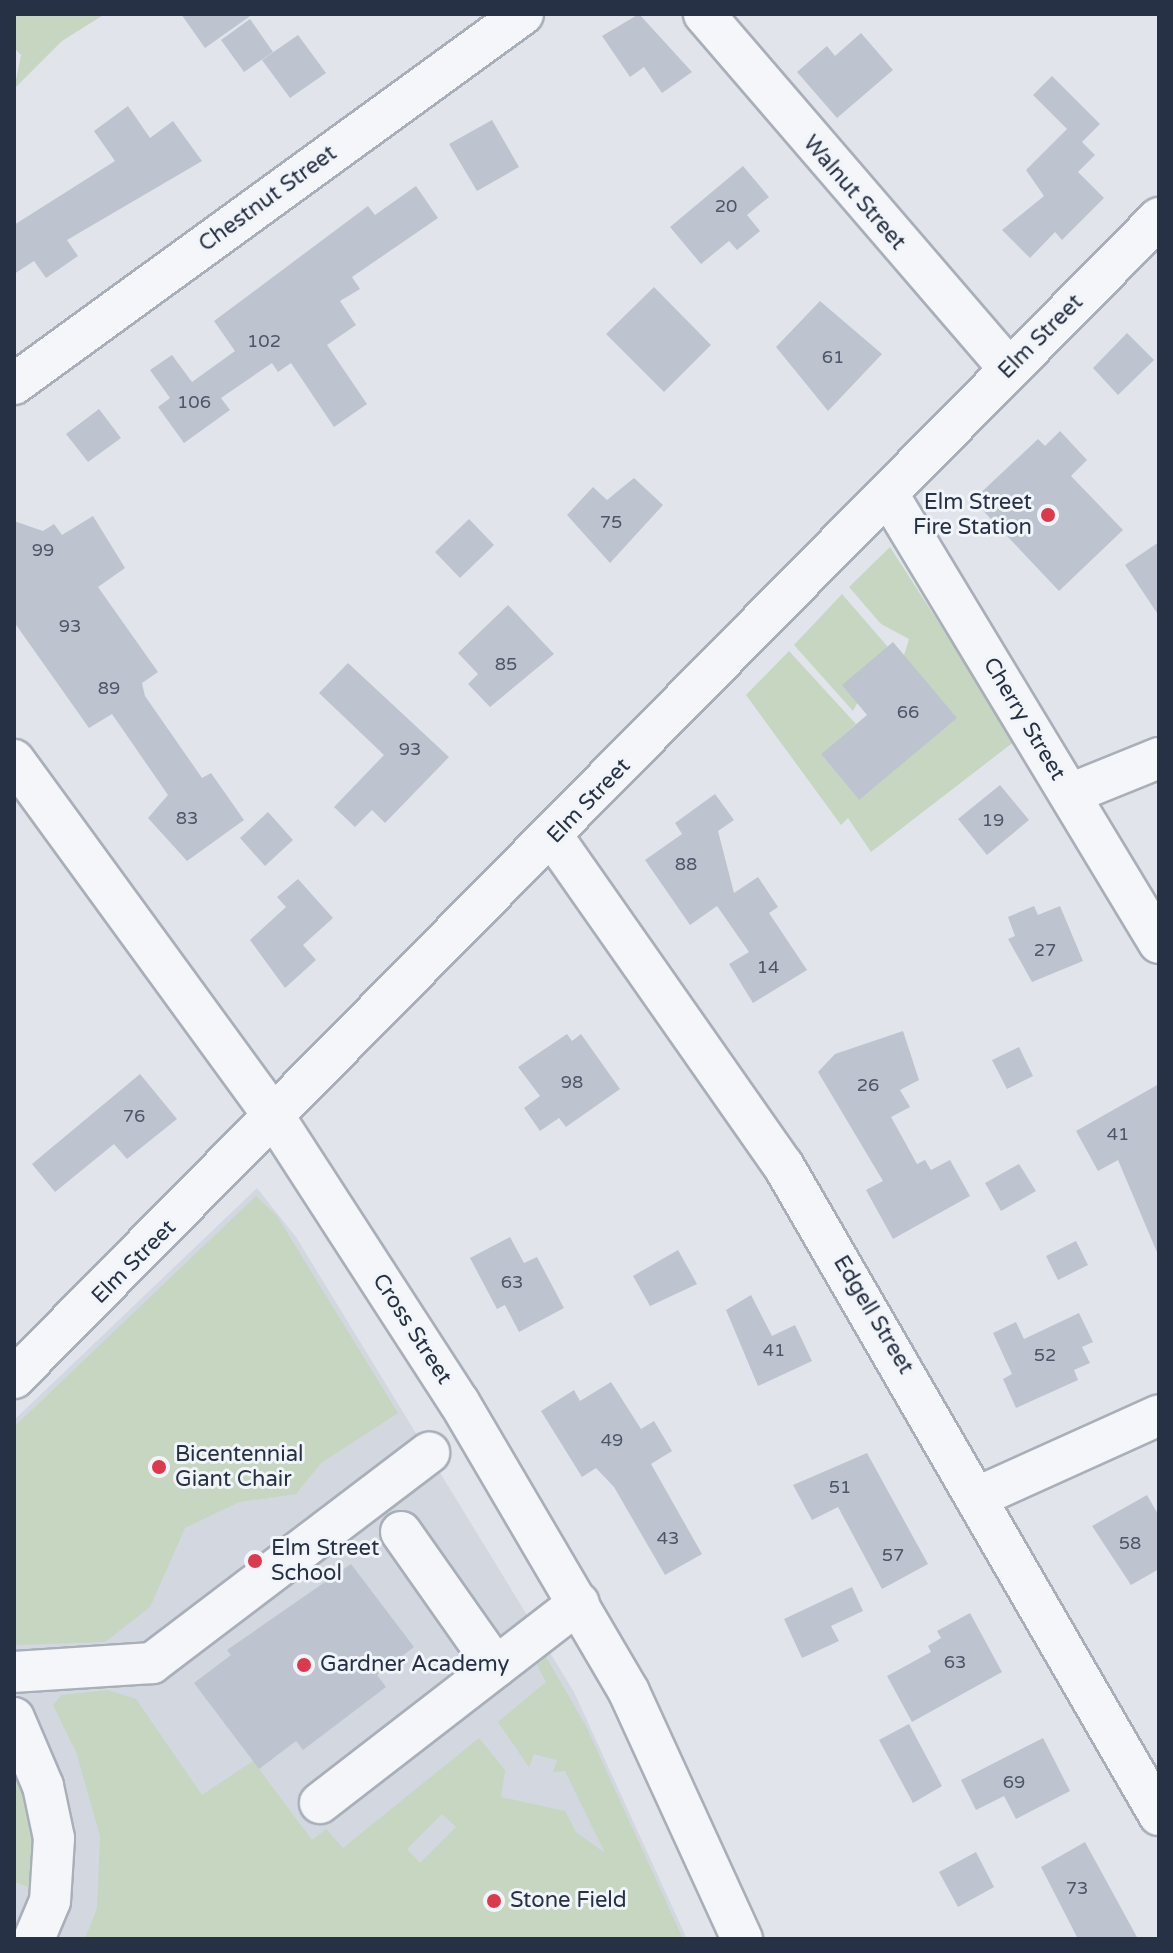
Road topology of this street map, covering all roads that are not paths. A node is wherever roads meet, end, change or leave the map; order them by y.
1 (523, 14) edge
2 (704, 14) edge
3 (1159, 218) edge
4 (1009, 369) junction
5 (14, 384) edge
6 (889, 496) junction
7 (1159, 758) edge
8 (14, 760) edge
9 (1070, 794) junction
10 (553, 837) junction
11 (1159, 943) edge
12 (275, 1118) junction
13 (14, 1378) edge
14 (1159, 1415) edge
15 (429, 1453) dead end
16 (980, 1496) junction
17 (401, 1532) dead end
18 (579, 1603) junction
19 (496, 1667) junction
20 (14, 1672) edge
21 (14, 1718) edge
22 (320, 1803) dead end
23 (1159, 1815) edge
24 (34, 1939) edge
25 (742, 1939) edge

1 - 5 street, Chestnut Street
2 - 4 street, Walnut Street
3 - 4 street, Elm Street
4 - 6 street, Elm Street
6 - 9 street, Cherry Street
6 - 10 street, Elm Street
7 - 9 street
8 - 12 street, Cross Street
9 - 11 street, Cherry Street
10 - 12 street, Elm Street
10 - 16 street, Edgell Street
12 - 13 street, Elm Street
12 - 18 street, Cross Street
14 - 16 street
15 - 20 street
16 - 23 street, Edgell Street
17 - 19 street
18 - 19 street
18 - 25 street, Cross Street
19 - 22 street
21 - 24 street

